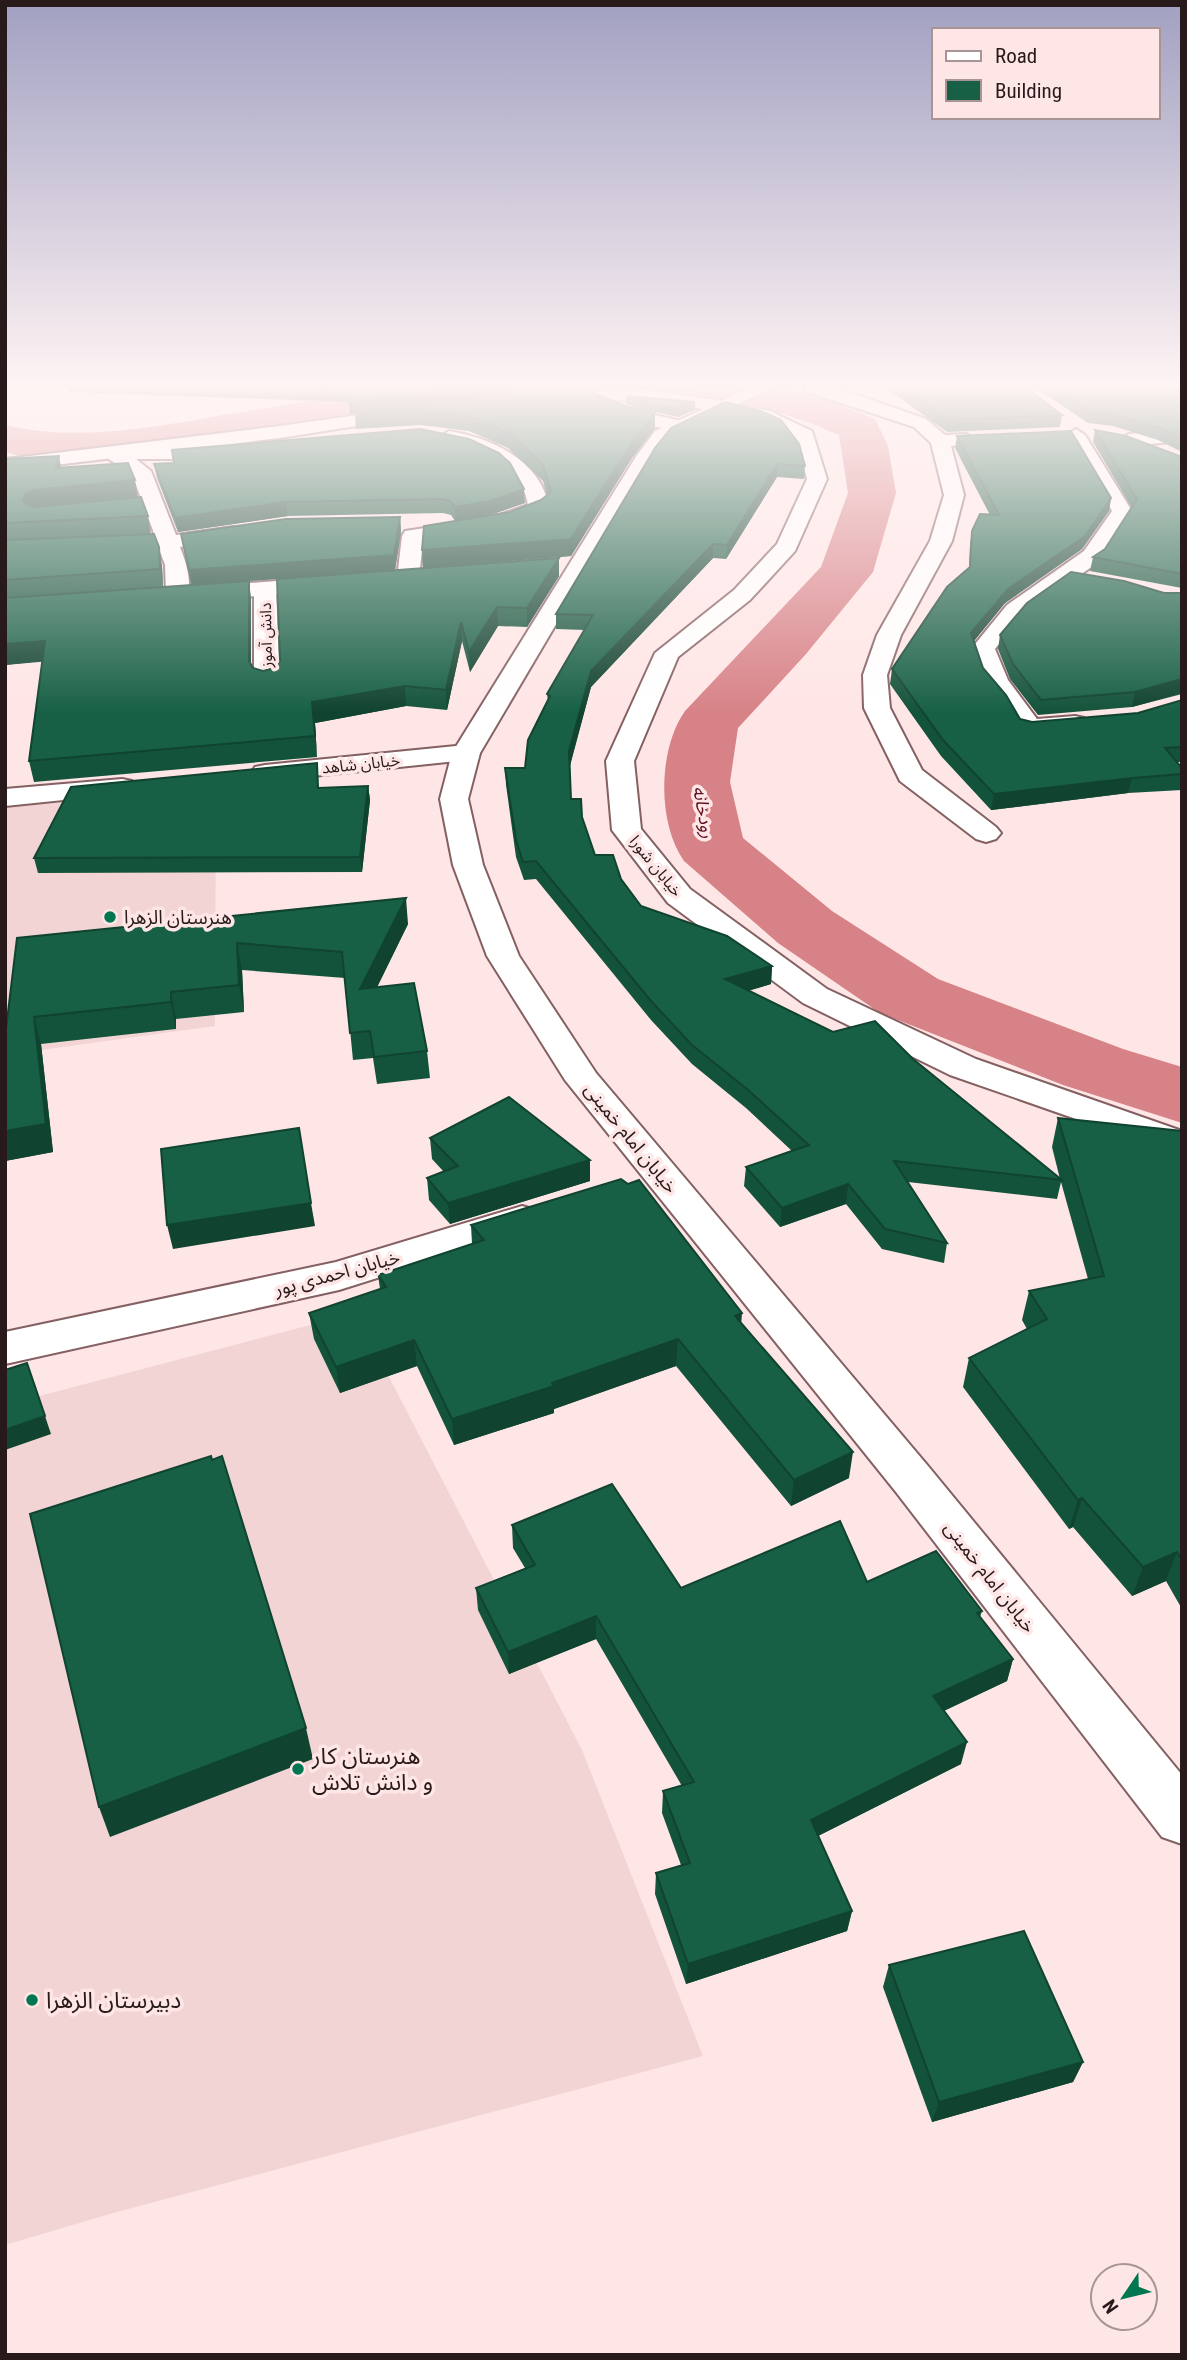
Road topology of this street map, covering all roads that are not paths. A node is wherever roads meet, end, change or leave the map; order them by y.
1 (144, 492) edge
2 (535, 492) edge
3 (619, 492) edge
4 (811, 492) edge
5 (953, 492) edge
6 (1113, 492) edge
7 (497, 522) junction
8 (396, 524) edge
9 (250, 531) edge
10 (167, 542) junction
11 (5, 550) edge
12 (435, 576) edge
13 (1064, 576) junction
14 (408, 578) junction
15 (382, 580) edge
16 (356, 582) edge
17 (1101, 582) edge
18 (265, 589) junction
19 (177, 595) junction
20 (151, 597) edge
21 (267, 681) edge
22 (1099, 722) edge
23 (466, 753) junction
24 (236, 776) edge
25 (155, 784) edge
26 (5, 797) edge
27 (986, 833) dead end
28 (1182, 1144) edge
29 (662, 1175) junction
30 (623, 1187) edge
31 (558, 1208) edge
32 (5, 1348) edge
33 (1182, 1818) edge

1 - 10 street
2 - 7 street
3 - 23 street, خیابان امام خمینی
4 - 28 street, خیابان شورا
5 - 27 street
6 - 13 street
7 - 8 street
7 - 14 street
9 - 10 street
10 - 11 street
10 - 19 street
12 - 14 street
13 - 17 street
13 - 22 street
14 - 15 street
16 - 18 street
18 - 19 street
18 - 21 street, دانش آموز
19 - 20 street
23 - 24 street, خیابان شاهد
23 - 29 street, خیابان امام خمینی
25 - 26 street
29 - 30 street
29 - 33 street, خیابان امام خمینی
31 - 32 street, خیابان احمدی پور

